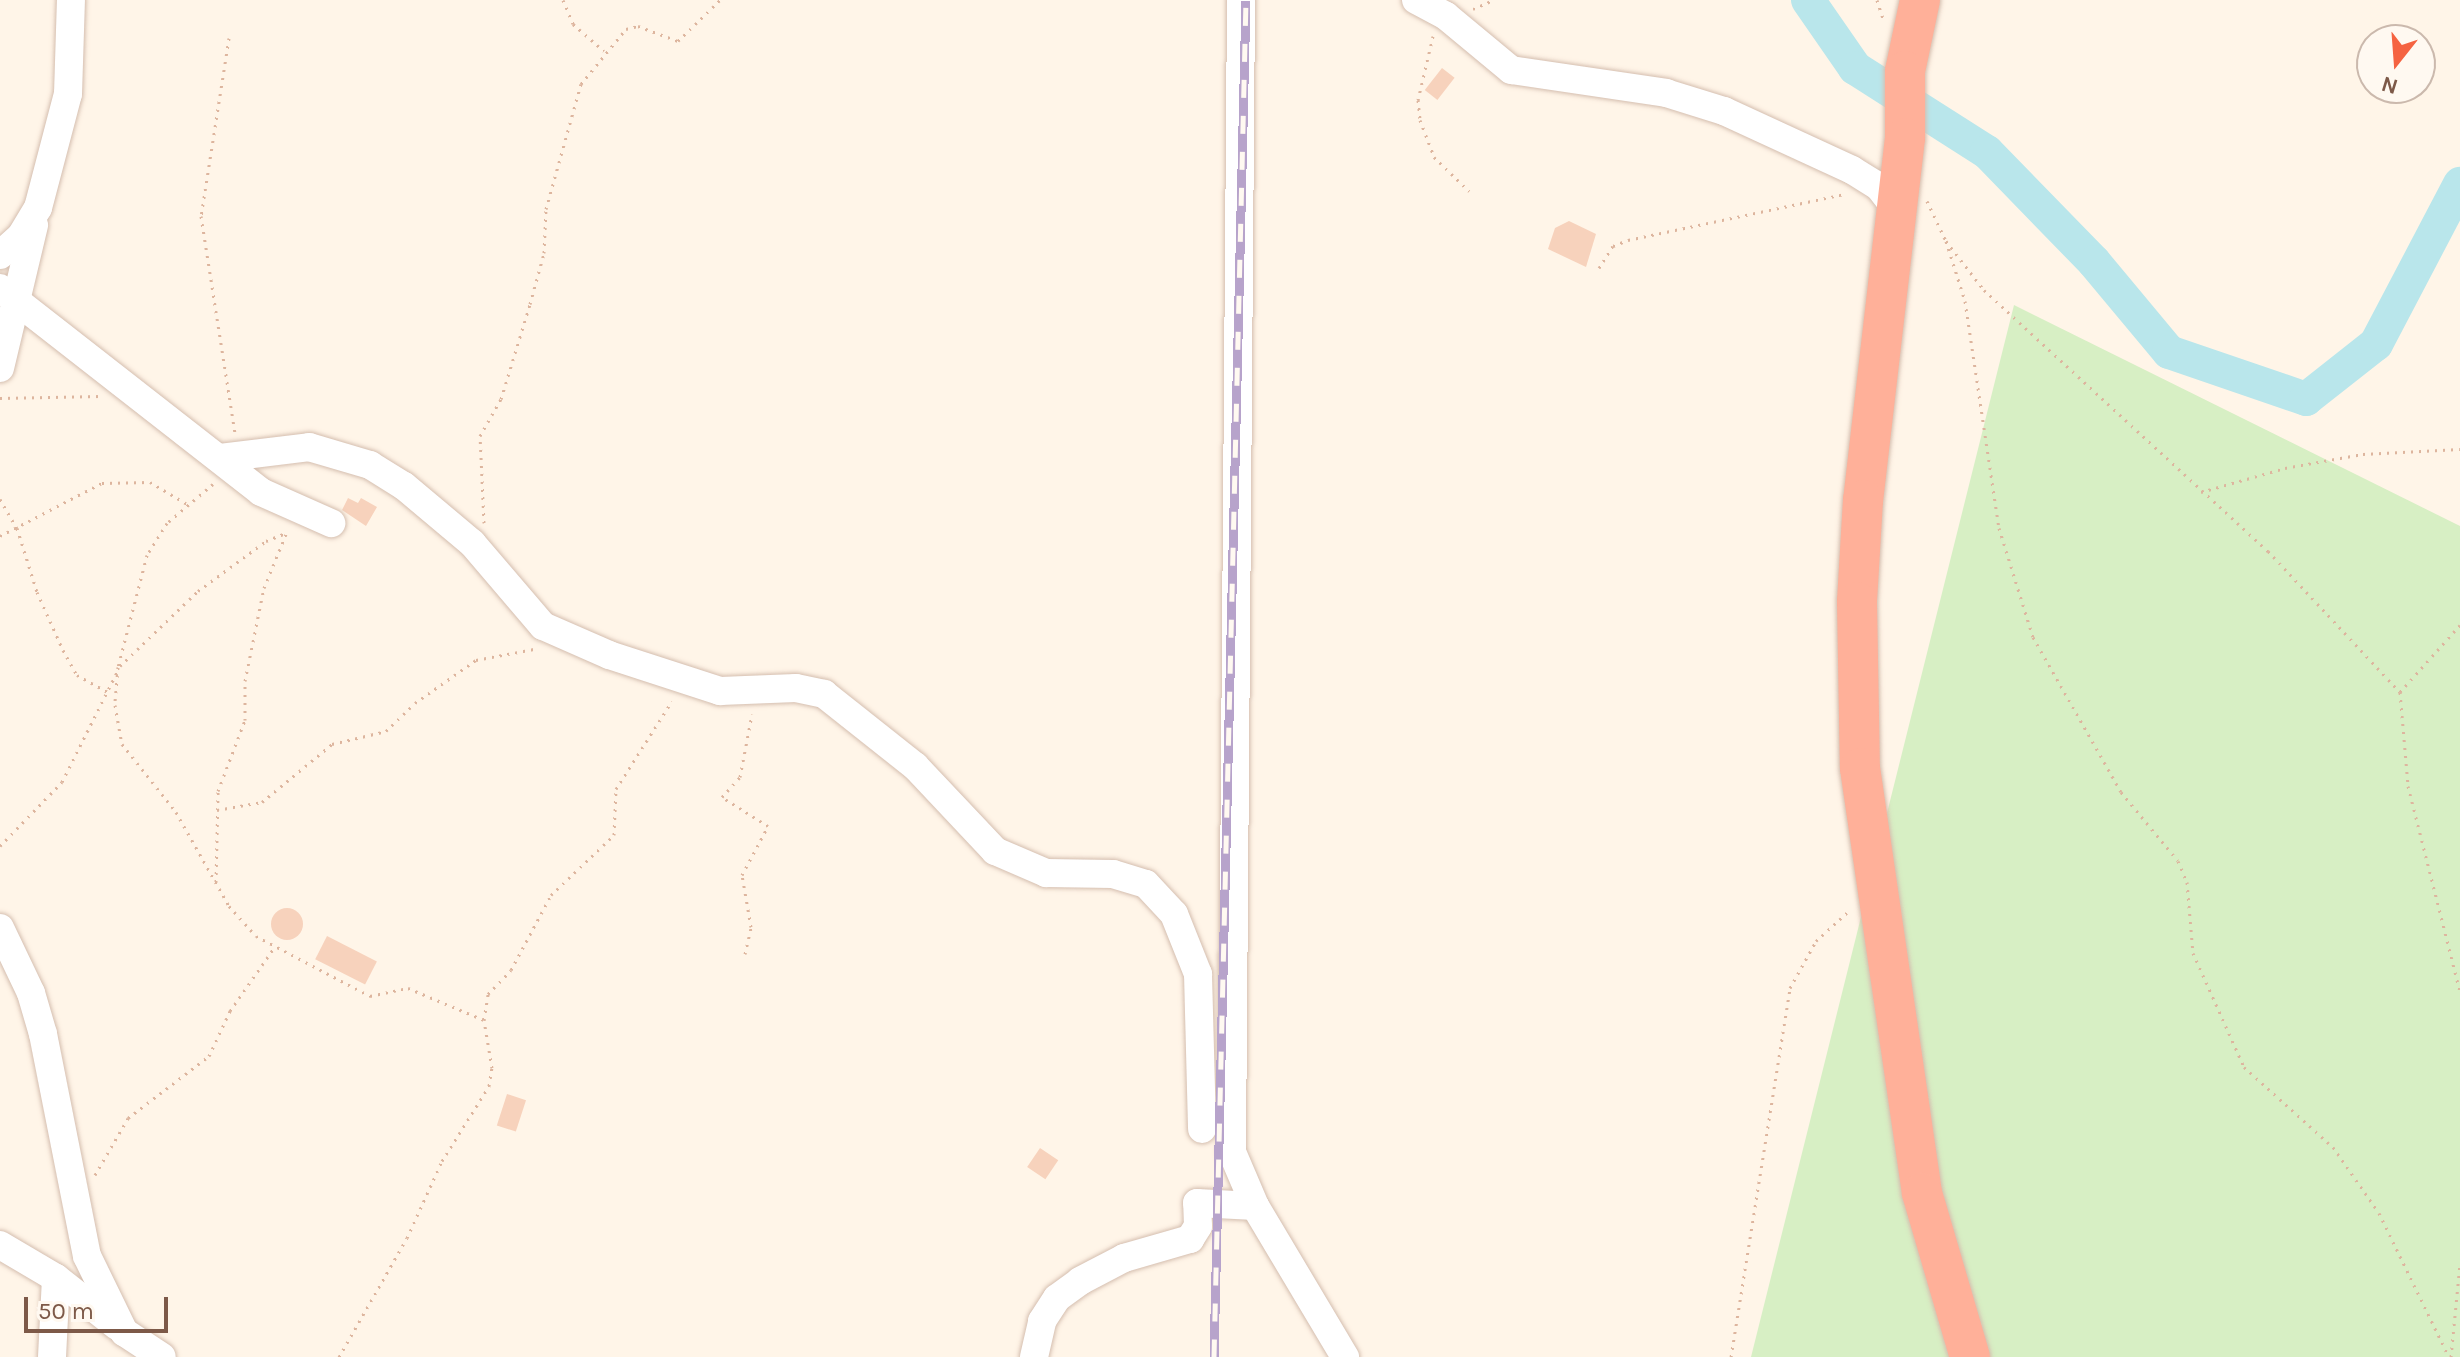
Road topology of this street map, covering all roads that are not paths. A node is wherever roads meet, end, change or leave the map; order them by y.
1 (71, 0) edge
2 (1241, 0) edge
3 (1920, 0) edge
4 (1428, 6) edge
5 (1895, 172) junction
6 (38, 208) junction
7 (0, 255) edge
8 (8, 294) edge
9 (0, 368) edge
10 (228, 461) junction
11 (331, 523) dead end
12 (0, 928) edge
13 (1202, 1129) dead end
14 (1255, 1206) junction
15 (0, 1245) edge
16 (56, 1278) junction
17 (124, 1332) junction
18 (52, 1357) edge
19 (162, 1357) edge
20 (1034, 1357) edge
21 (1345, 1357) edge
22 (1970, 1357) edge

1 - 6 street
2 - 14 street
3 - 5 highway
4 - 5 street
5 - 22 highway
6 - 7 street
6 - 8 street
8 - 9 street
8 - 10 street
10 - 11 street
10 - 13 street
12 - 17 street
14 - 20 street
14 - 21 street
15 - 16 street
16 - 17 street
16 - 18 street
17 - 19 street

